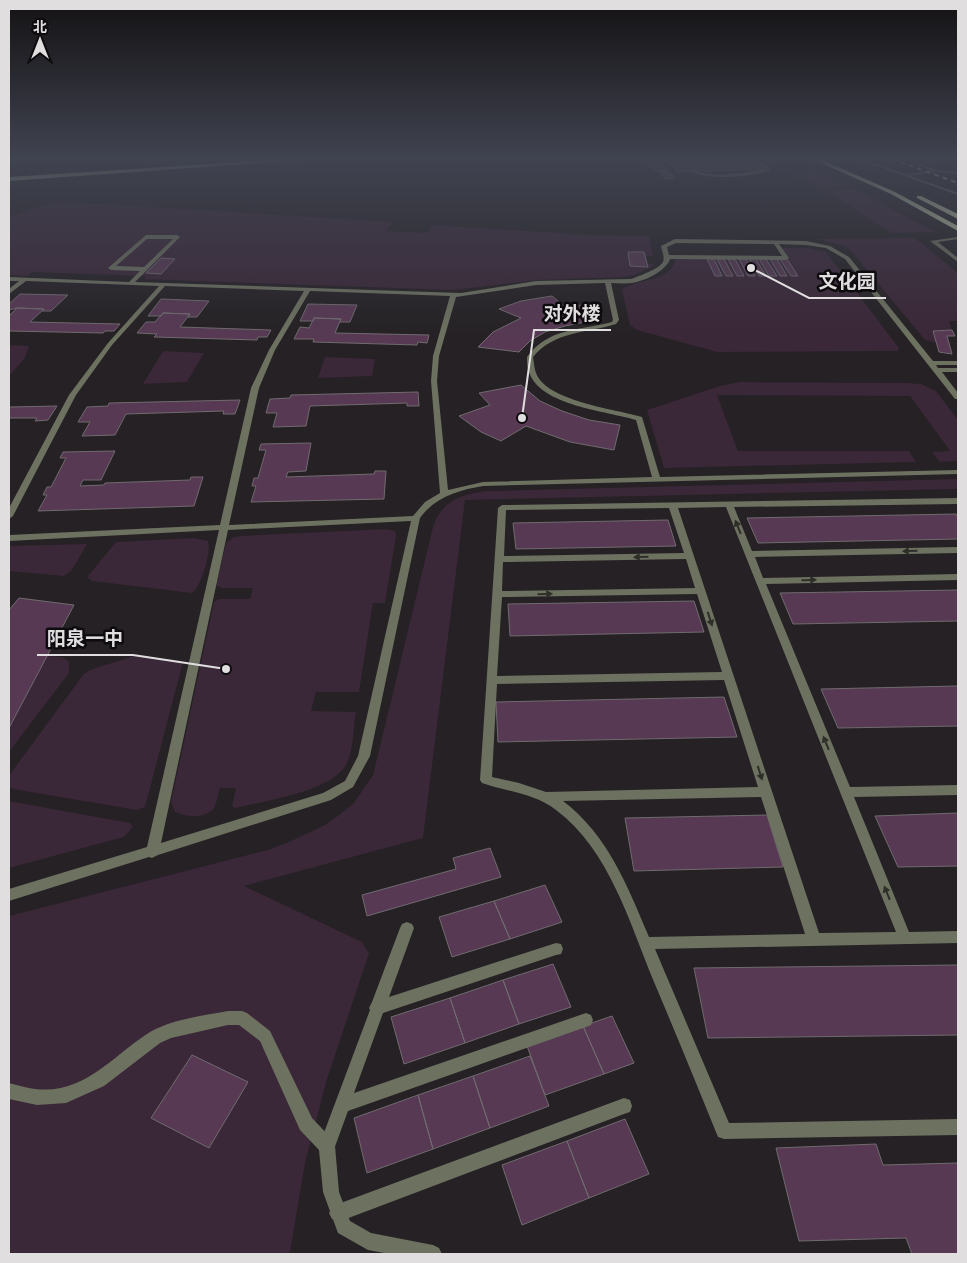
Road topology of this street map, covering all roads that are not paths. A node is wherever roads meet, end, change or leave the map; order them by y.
1 (937, 218) edge
2 (958, 229) edge
3 (958, 238) edge
4 (775, 242) junction
5 (666, 257) junction
6 (958, 260) edge
7 (144, 270) junction
8 (9, 279) edge
9 (24, 280) junction
10 (608, 282) junction
11 (130, 284) junction
12 (163, 285) junction
13 (308, 290) junction
14 (9, 292) edge
15 (453, 295) junction
16 (931, 363) junction
17 (958, 363) edge
18 (937, 370) junction
19 (958, 370) edge
20 (958, 397) edge
21 (958, 472) edge
22 (657, 480) junction
23 (444, 495) junction
24 (958, 502) edge
25 (729, 505) junction
26 (673, 506) junction
27 (9, 516) edge
28 (416, 518) junction
29 (224, 527) junction
30 (9, 538) edge
31 (958, 550) edge
32 (749, 554) junction
33 (690, 556) junction
34 (499, 560) junction
35 (958, 577) edge
36 (760, 581) junction
37 (701, 591) junction
38 (497, 594) junction
39 (728, 676) junction
40 (492, 680) junction
41 (958, 790) edge
42 (766, 792) junction
43 (846, 792) junction
44 (545, 797) junction
45 (152, 852) junction
46 (9, 895) edge
47 (407, 928) dead end
48 (958, 937) edge
49 (905, 938) junction
50 (814, 940) junction
51 (645, 943) junction
52 (556, 950) dead end
53 (376, 1008) junction
54 (586, 1020) dead end
55 (9, 1091) edge
56 (343, 1104) junction
57 (624, 1106) dead end
58 (958, 1127) edge
59 (328, 1146) junction
60 (338, 1214) junction
61 (433, 1254) edge

1 - 2 highway
3 - 6 street
4 - 5 street
4 - 5 street
4 - 16 street
5 - 10 street
7 - 7 street
7 - 11 street
8 - 9 street
9 - 11 street
9 - 14 street
10 - 15 street
10 - 22 street
11 - 12 street
12 - 13 street
12 - 27 street
13 - 15 street
13 - 29 street
15 - 23 street
16 - 17 street
16 - 18 street
18 - 19 street
18 - 20 street
21 - 22 street
22 - 23 street
23 - 28 street
24 - 25 street
25 - 26 street
32 -> 25 street
26 - 33 street
26 - 34 street
28 - 29 street
28 - 45 street
29 - 30 street
29 - 45 street
31 -> 32 street
32 - 36 street
33 -> 34 street
33 - 37 street
34 - 38 street
36 -> 35 street
43 -> 36 street
38 -> 37 street
37 -> 39 street
38 - 40 street
39 - 40 street
39 -> 42 street
40 - 44 street
41 - 43 street
42 - 44 street
42 - 50 street
49 -> 43 street
44 - 51 street
45 - 46 street
47 - 53 street
48 - 49 street
49 - 50 street
50 - 51 street
51 - 58 street
52 - 53 street
53 - 56 street
54 - 56 street
55 - 59 street
56 - 59 street
57 - 60 street
59 - 60 street
60 - 61 street

